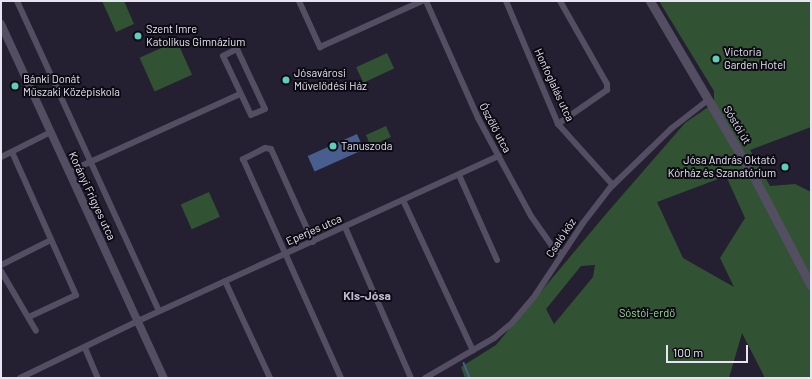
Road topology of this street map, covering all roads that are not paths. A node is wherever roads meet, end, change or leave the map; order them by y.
1 (17, 1) edge
2 (298, 1) edge
3 (422, 1) edge
4 (426, 1) edge
5 (506, 1) edge
6 (560, 1) edge
7 (650, 1) edge
8 (1, 24) edge
9 (240, 94) junction
10 (708, 100) junction
11 (558, 124) junction
12 (51, 132) junction
13 (12, 152) junction
14 (499, 156) junction
15 (1, 157) edge
16 (90, 162) junction
17 (68, 172) junction
18 (459, 175) junction
19 (613, 185) junction
20 (403, 200) junction
21 (344, 227) junction
22 (51, 240) junction
23 (313, 242) junction
24 (284, 254) junction
25 (562, 254) junction
26 (497, 260) dead end
27 (1, 265) edge
28 (1, 271) edge
29 (225, 281) junction
30 (811, 286) edge
31 (159, 311) junction
32 (29, 317) junction
33 (138, 320) junction
34 (36, 331) dead end
35 (85, 348) junction
36 (473, 351) junction
37 (20, 378) edge
38 (98, 378) edge
39 (164, 378) edge
40 (270, 378) edge
41 (341, 378) edge
42 (411, 378) edge
43 (425, 378) edge

1 - 16 street, Korányi Frigyes utca
2 - 3 street
4 - 14 street, Ószőlő utca
5 - 11 street, Honfoglalás utca
6 - 11 street
7 - 10 main road, Sóstói út
8 - 12 street, Korányi Frigyes utca
9 - 9 street
9 - 16 street
10 - 19 street, Csaló köz
10 - 30 main road, Sóstói út
11 - 19 street, Honfoglalás utca
12 - 13 street
12 - 17 street, Korányi Frigyes utca
13 - 15 street
13 - 22 street
14 - 18 street, Eperjes utca
14 - 25 street, Ószőlő utca
16 - 17 street
16 - 31 street, Korányi Frigyes utca
17 - 33 street, Korányi Frigyes utca
18 - 20 street, Eperjes utca
18 - 26 street
19 - 25 street, Csaló köz
20 - 21 street, Eperjes utca
20 - 36 street
21 - 23 street, Eperjes utca
21 - 42 street
22 - 27 street
22 - 32 street
23 - 24 street, Eperjes utca
23 - 24 street
24 - 29 street, Eperjes utca
24 - 41 street
25 - 36 street, Csaló köz
28 - 32 street
29 - 31 street, Eperjes utca
29 - 40 street
31 - 33 street, Eperjes utca
32 - 34 street
33 - 35 street, Eperjes utca
33 - 39 street, Korányi Frigyes utca
35 - 37 street, Eperjes utca
35 - 38 street
36 - 43 street, Csaló köz

